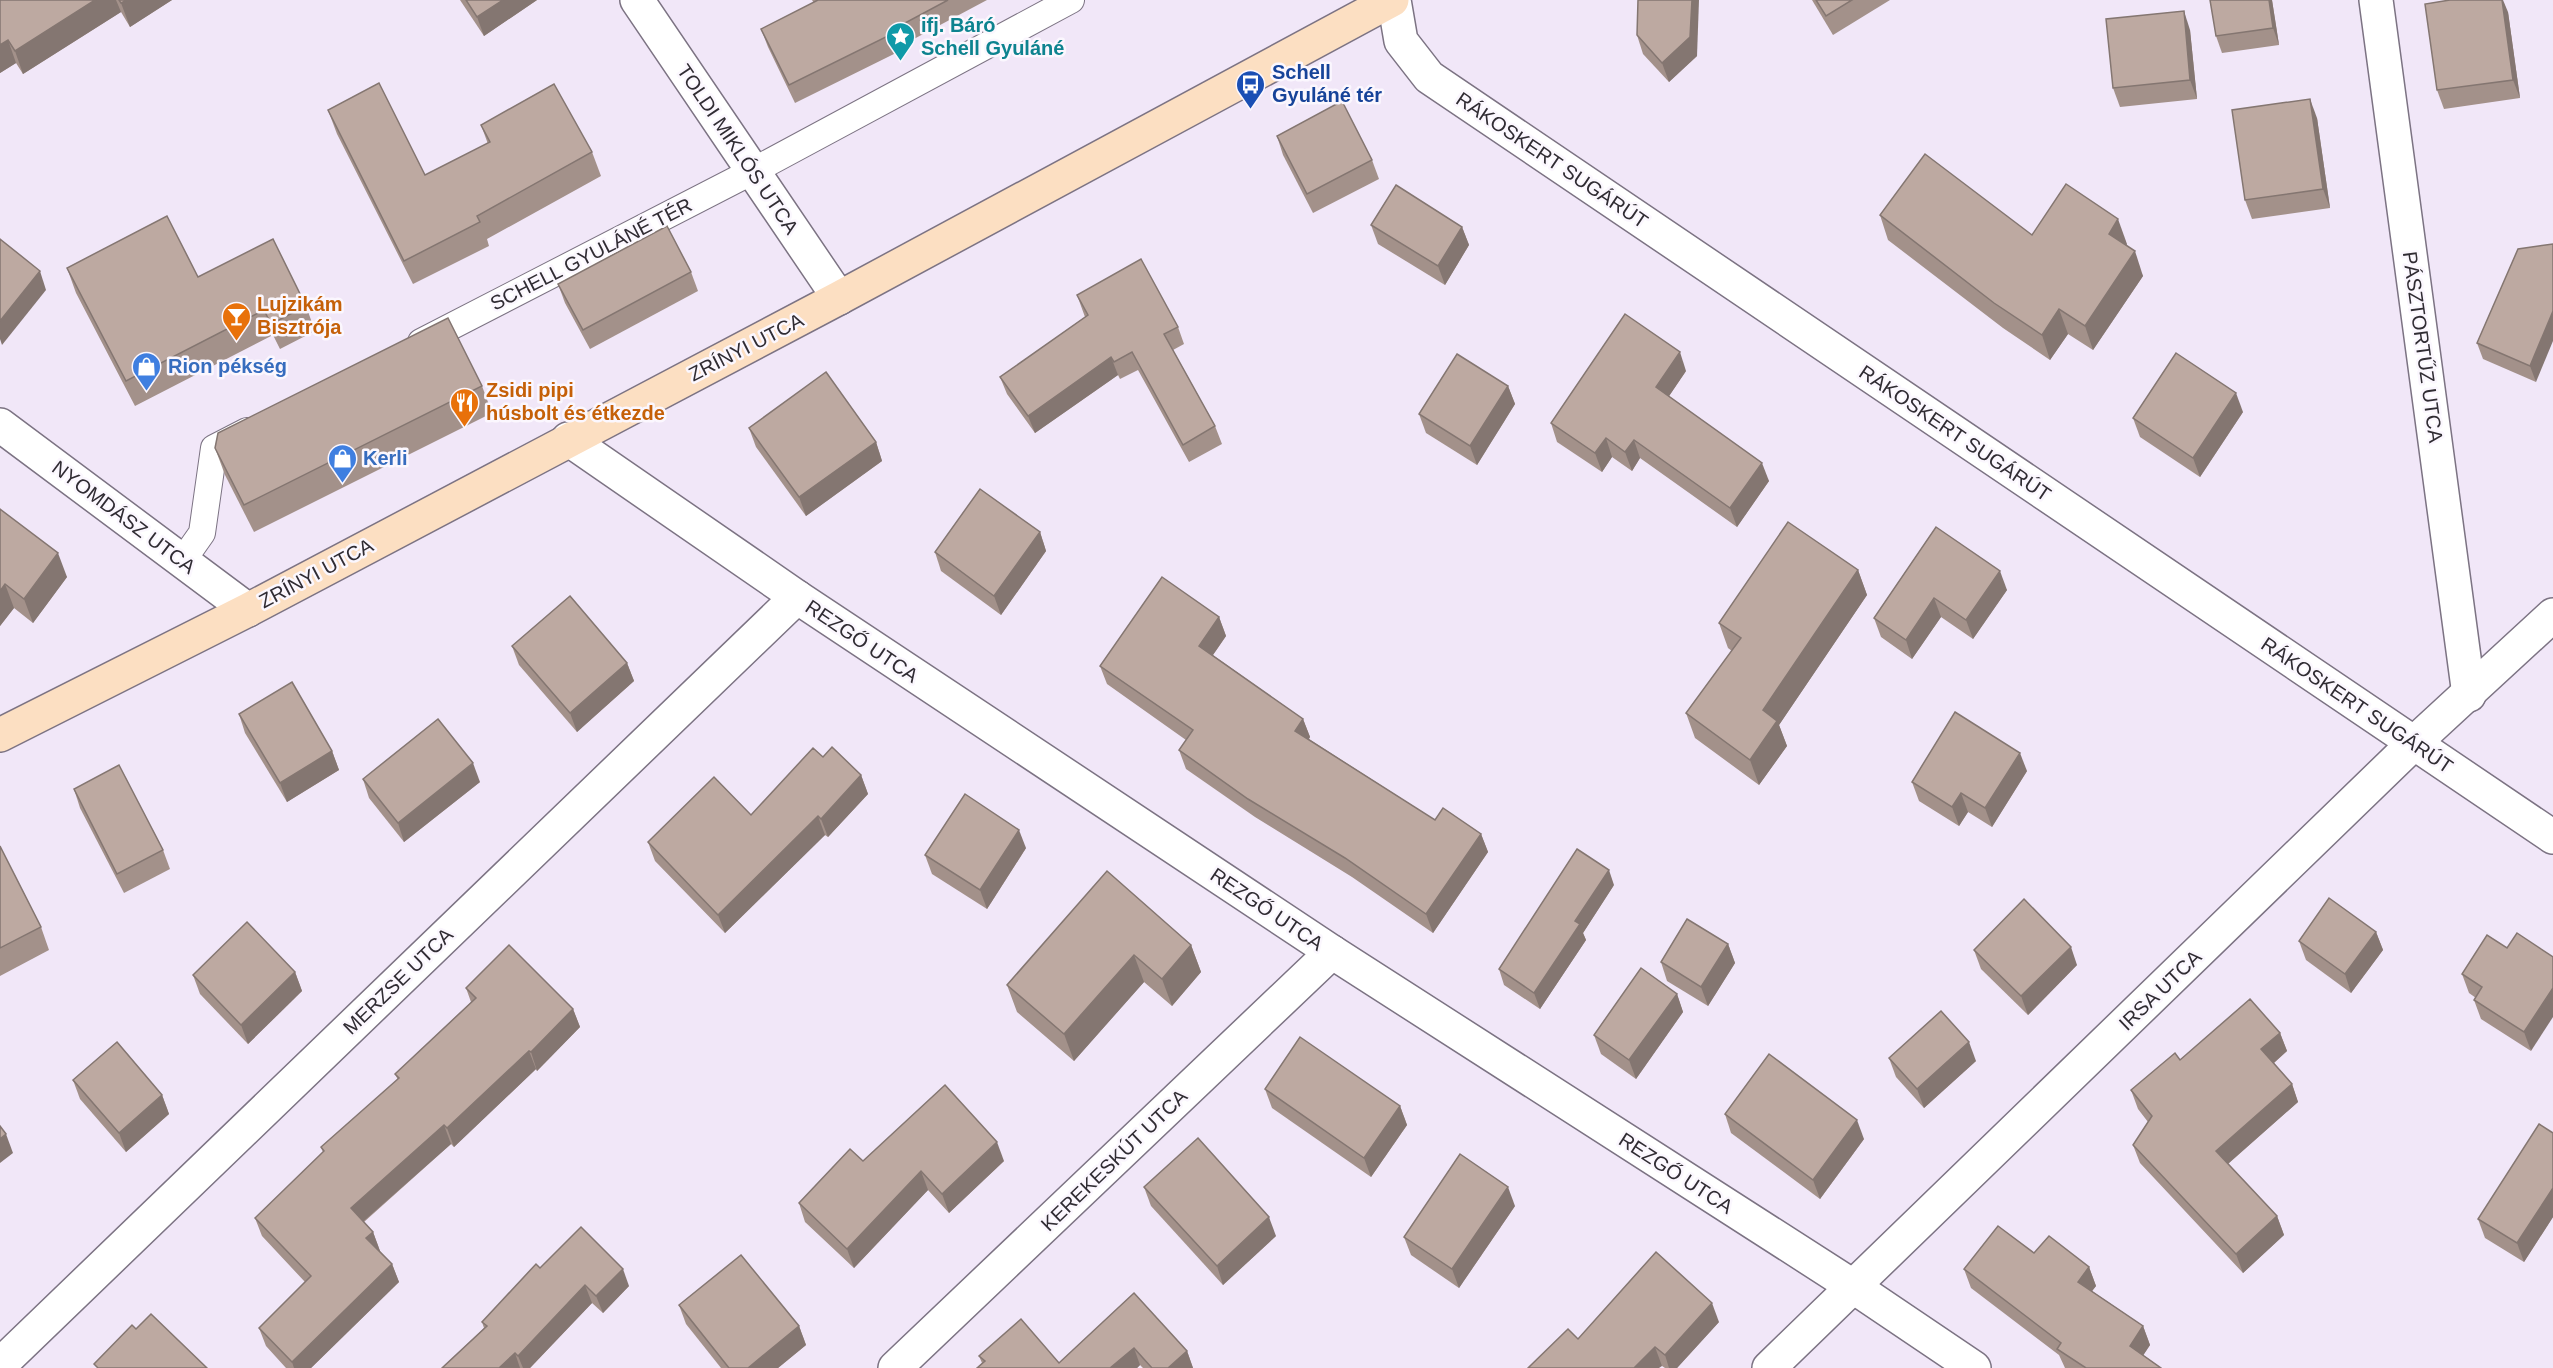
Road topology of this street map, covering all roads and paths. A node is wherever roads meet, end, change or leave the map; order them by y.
1 (637, 0) edge
2 (1071, 0) edge
3 (1393, 0) edge
4 (2376, 0) edge
5 (753, 171) junction
6 (839, 298) junction
7 (404, 350) edge
8 (267, 421) edge
9 (0, 424) edge
10 (568, 439) junction
11 (183, 560) junction
12 (797, 597) junction
13 (248, 610) junction
14 (2553, 615) edge
15 (2469, 694) junction
16 (0, 735) edge
17 (2414, 743) junction
18 (2553, 837) edge
19 (1332, 952) junction
20 (1854, 1287) junction
21 (0, 1365) edge
22 (895, 1368) edge
23 (1769, 1368) edge
24 (1974, 1368) edge

1 - 5 street, TOLDI MIKLÓS UTCA
2 - 5 lane, SCHELL GYULÁNÉ TÉR
3 - 6 main road, ZRÍNYI UTCA
3 - 17 street, RÁKOSKERT SUGÁRÚT
4 - 15 street, PÁSZTORTŰZ UTCA
5 - 6 street, TOLDI MIKLÓS UTCA
5 - 7 lane, SCHELL GYULÁNÉ TÉR
6 - 10 main road, ZRÍNYI UTCA
8 - 11 lane
9 - 11 street, NYOMDÁSZ UTCA
10 - 12 street, REZGŐ UTCA
10 - 13 main road, ZRÍNYI UTCA
11 - 13 street, NYOMDÁSZ UTCA
12 - 19 street, REZGŐ UTCA
12 - 21 street, MERZSE UTCA
13 - 16 main road, ZRÍNYI UTCA
14 - 15 street, IRSA UTCA
15 - 17 street, IRSA UTCA
17 - 18 street, RÁKOSKERT SUGÁRÚT
17 - 20 street, IRSA UTCA
19 - 20 street, REZGŐ UTCA
19 - 22 street, KEREKESKÚT UTCA
20 - 23 street, IRSA UTCA
20 - 24 street, REZGŐ UTCA

